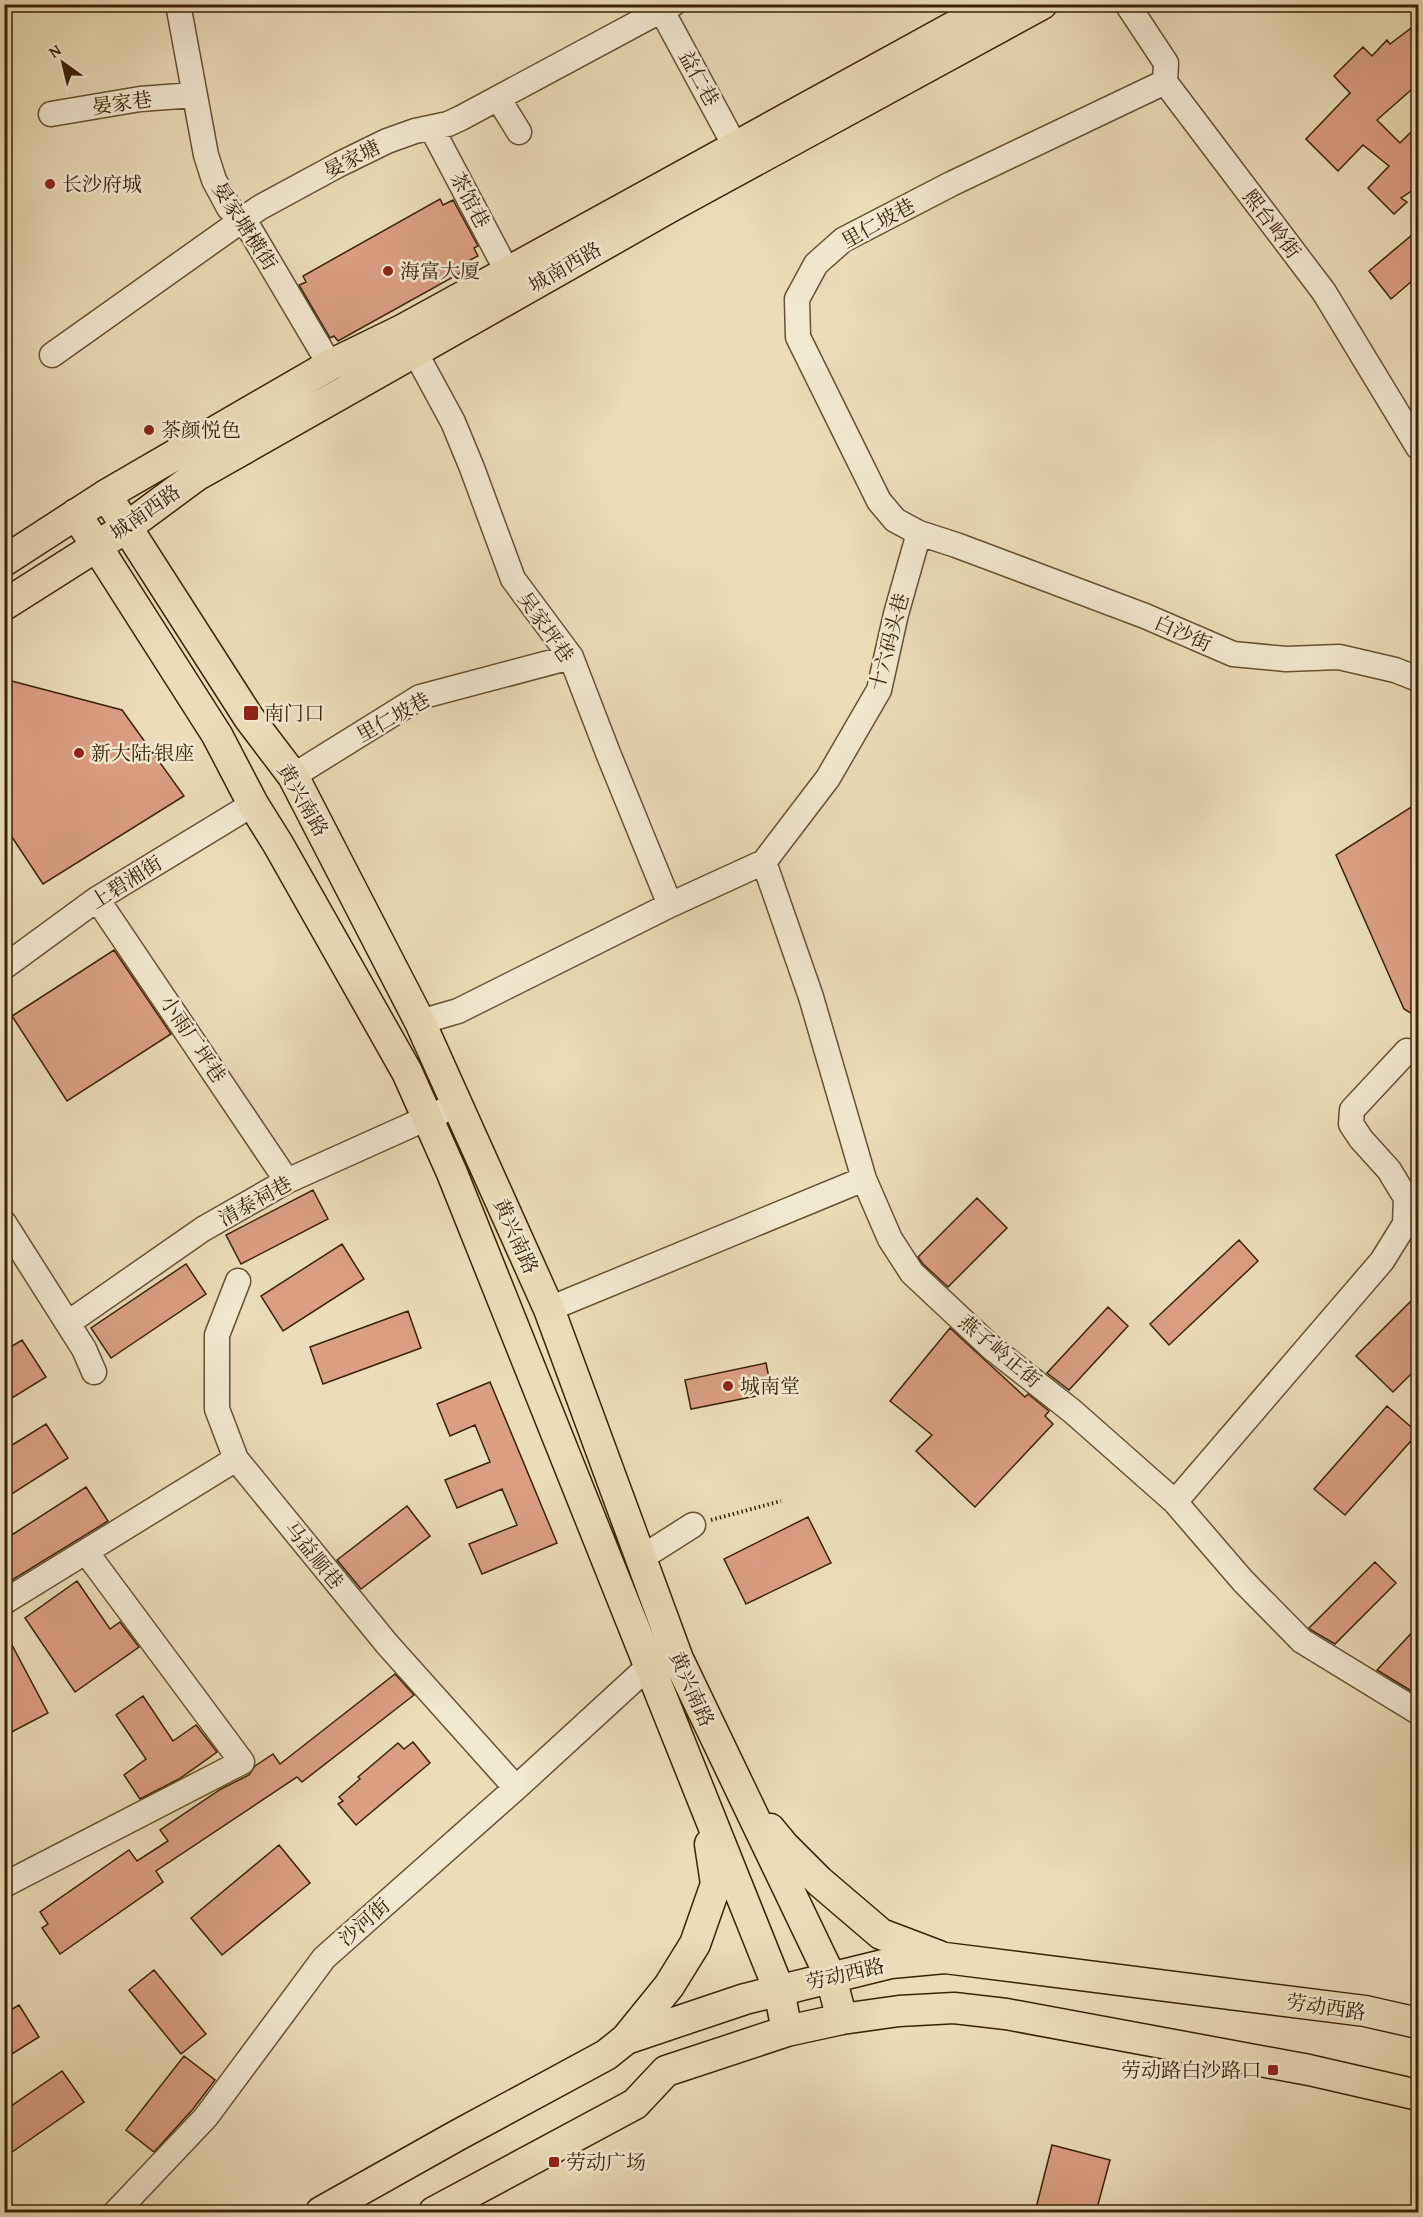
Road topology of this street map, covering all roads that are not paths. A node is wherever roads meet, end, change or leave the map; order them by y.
1 (178, 4) edge
2 (996, 4) edge
3 (1042, 4) edge
4 (1127, 4) edge
5 (668, 8) edge
6 (1165, 82) junction
7 (194, 95) junction
8 (498, 98) junction
9 (51, 114) dead end
10 (432, 129) junction
11 (519, 132) dead end
12 (735, 146) junction
13 (243, 218) junction
14 (507, 271) junction
15 (415, 352) junction
16 (52, 355) dead end
17 (330, 365) junction
18 (1419, 447) edge
19 (196, 476) junction
20 (106, 495) junction
21 (76, 514) junction
22 (127, 527) junction
23 (919, 533) junction
24 (956, 545) joint
25 (97, 546) junction
26 (4, 561) edge
27 (164, 585) junction
28 (16, 598) edge
29 (132, 601) junction
30 (571, 657) junction
31 (1419, 679) edge
32 (293, 776) junction
33 (253, 804) junction
34 (764, 862) junction
35 (97, 898) junction
36 (670, 905) junction
37 (4, 967) edge
38 (420, 1022) junction
39 (1407, 1051) dead end
40 (456, 1105) junction
41 (427, 1118) junction
42 (864, 1179) junction
43 (287, 1181) junction
44 (4, 1223) edge
45 (238, 1281) dead end
46 (549, 1309) junction
47 (68, 1323) junction
48 (94, 1372) dead end
49 (236, 1458) junction
50 (1175, 1502) junction
51 (693, 1525) road end
52 (86, 1552) junction
53 (641, 1558) junction
54 (4, 1602) edge
55 (650, 1666) junction
56 (1419, 1712) edge
57 (516, 1788) junction
58 (740, 1791) junction
59 (703, 1797) junction
60 (4, 1885) edge
61 (945, 1958) junction
62 (831, 1978) junction
63 (779, 1990) junction
64 (842, 2019) junction
65 (1419, 2023) edge
66 (787, 2031) junction
67 (626, 2039) junction
68 (1419, 2095) edge
69 (116, 2212) edge
70 (321, 2212) edge
71 (434, 2212) edge

1 - 7 street, 晏家塘横街
2 - 12 main road, 城南西路
3 - 15 main road, 城南西路
4 - 6 street, 熙台岭街
5 - 8 street, 晏家塘
5 - 12 street, 益仁巷
6 - 18 street, 熙台岭街
6 - 23 street, 里仁坡巷
7 - 9 street, 晏家巷
7 - 13 street, 晏家塘横街
8 - 10 street, 晏家塘
8 - 11 street
10 - 13 street, 晏家塘
10 - 14 street, 茶馆巷
12 - 14 main road, 城南西路
13 - 16 street, 晏家塘
13 - 17 street, 晏家塘横街
14 - 17 main road, 城南西路
15 - 19 main road, 城南西路
15 - 30 street, 吴家坪巷
17 - 20 main road, 城南西路
19 - 22 main road, 城南西路
19 - 27 main road
20 - 21 main road, 城南西路
20 - 22 main road, 黄兴南路
21 - 25 main road, 黄兴南路
21 - 26 main road, 城南西路
22 - 25 main road, 城南西路
22 - 27 main road, 黄兴南路
23 - 24 street, 里仁坡巷
23 - 34 street, 十六码头巷
24 - 31 street, 白沙街
25 - 28 main road, 城南西路
25 - 29 main road, 黄兴南路
27 - 32 main road, 黄兴南路
28 - 29 main road
29 - 33 main road, 黄兴南路
30 - 32 street, 里仁坡巷
30 - 36 street, 吴家坪巷
32 - 38 main road, 黄兴南路
33 - 35 street, 上碧湘街
33 - 41 main road, 黄兴南路
34 - 36 street
34 - 42 street, 燕子岭正街
35 - 37 street, 上碧湘街
35 - 43 street, 小雨厂坪巷
36 - 38 street
38 - 40 main road, 黄兴南路
39 - 50 street
40 - 41 street, 清泰祠巷
40 - 46 main road, 黄兴南路
41 - 43 street, 清泰祠巷
41 - 55 main road, 黄兴南路
42 - 46 street
42 - 50 street, 燕子岭正街
43 - 47 street, 清泰祠巷
44 - 47 street
45 - 49 street, 马益顺巷
46 - 53 main road, 黄兴南路
47 - 48 street
49 - 52 street
49 - 57 street, 马益顺巷
50 - 56 street, 燕子岭正街
51 - 53 street
52 - 54 street
52 - 60 street
53 - 58 main road, 黄兴南路
55 - 57 street, 沙河街
55 - 59 main road, 黄兴南路
57 - 69 street, 沙河街
58 - 61 main road
58 - 62 main road, 黄兴南路
59 - 63 main road, 黄兴南路
59 - 67 main road
61 - 62 main road, 劳动西路
61 - 65 main road, 劳动西路
62 - 63 main road, 劳动西路
62 - 64 main road, 黄兴南路
63 - 66 main road, 黄兴南路
63 - 67 main road, 劳动西路
64 - 66 main road
64 - 68 main road
66 - 71 main road
67 - 70 main road, 劳动西路

